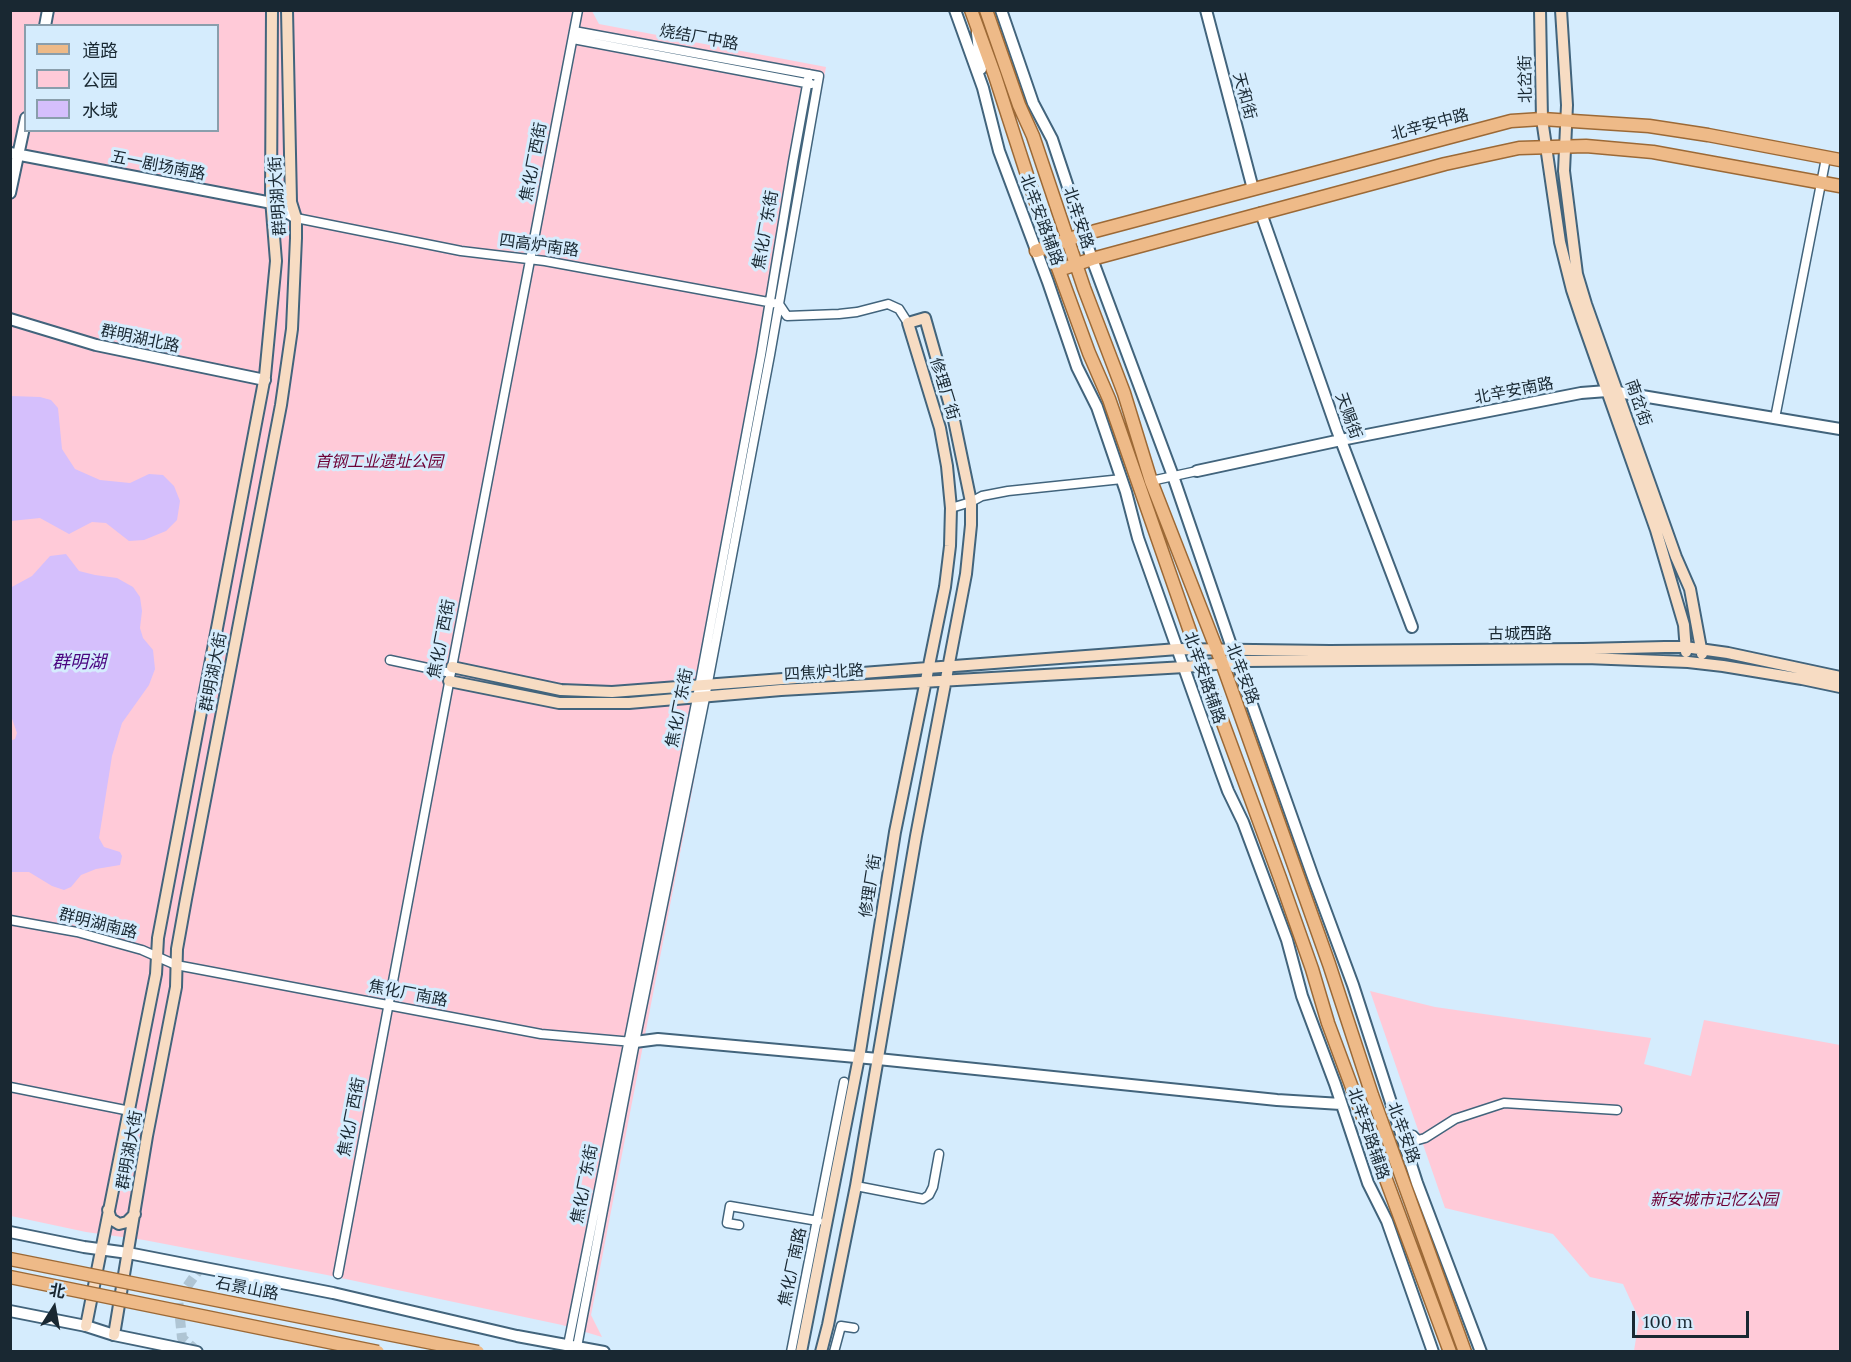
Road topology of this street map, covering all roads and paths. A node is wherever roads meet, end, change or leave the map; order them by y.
1 (272, 10) edge
2 (287, 10) edge
3 (578, 10) edge
4 (955, 10) edge
5 (986, 10) edge
6 (999, 10) edge
7 (1206, 10) edge
8 (1540, 10) edge
9 (1561, 10) edge
10 (973, 16) edge
11 (573, 35) junction
12 (995, 39) junction
13 (808, 78) junction
14 (818, 80) joint
15 (983, 88) junction
16 (1542, 119) junction
17 (1565, 121) junction
18 (24, 124) edge
19 (1546, 147) junction
20 (1566, 147) junction
21 (14, 153) edge
22 (1826, 158) junction
23 (1840, 160) edge
24 (1821, 182) junction
25 (1840, 186) edge
26 (1253, 189) junction
27 (10, 193) edge
28 (272, 203) junction
29 (1261, 213) junction
30 (296, 218) junction
31 (1084, 234) junction
32 (1069, 240) junction
33 (1050, 246) junction
34 (1036, 251) junction
35 (529, 259) junction
36 (1092, 259) junction
37 (1076, 263) junction
38 (1059, 270) junction
39 (769, 302) junction
40 (779, 304) junction
41 (10, 320) edge
42 (908, 323) junction
43 (265, 380) junction
44 (1613, 391) junction
45 (1775, 418) junction
46 (1120, 429) junction
47 (1840, 429) edge
48 (1341, 440) junction
49 (1197, 471) joint
50 (1173, 476) junction
51 (1122, 479) junction
52 (1151, 481) junction
53 (971, 502) junction
54 (951, 508) junction
55 (1412, 627) dead end
56 (1685, 647) junction
57 (1178, 649) junction
58 (1196, 649) junction
59 (1215, 650) junction
60 (1702, 650) junction
61 (1235, 656) junction
62 (390, 660) dead end
63 (1688, 662) junction
64 (1222, 663) junction
65 (1704, 664) junction
66 (949, 666) junction
67 (1202, 666) junction
68 (928, 667) junction
69 (1185, 667) junction
70 (451, 674) junction
71 (1840, 677) edge
72 (946, 681) junction
73 (925, 682) junction
74 (704, 685) junction
75 (1840, 687) edge
76 (701, 698) junction
77 (1283, 791) junction
78 (1283, 839) junction
79 (1313, 877) junction
80 (1280, 878) junction
81 (1299, 880) junction
82 (10, 920) edge
83 (1287, 940) junction
84 (157, 956) junction
85 (176, 965) junction
86 (388, 1006) junction
87 (632, 1042) junction
88 (859, 1057) junction
89 (878, 1059) junction
90 (844, 1082) dead end
91 (10, 1087) edge
92 (1341, 1104) junction
93 (1617, 1110) dead end
94 (130, 1111) junction
95 (1403, 1138) junction
96 (939, 1154) dead end
97 (1417, 1183) junction
98 (856, 1186) junction
99 (108, 1210) junction
100 (1414, 1211) junction
101 (135, 1214) junction
102 (818, 1221) junction
103 (739, 1225) dead end
104 (10, 1232) edge
105 (101, 1250) junction
106 (128, 1253) junction
107 (10, 1259) edge
108 (338, 1274) dead end
109 (10, 1277) edge
110 (1423, 1277) junction
111 (10, 1311) edge
112 (1424, 1324) junction
113 (86, 1326) junction
114 (854, 1328) dead end
115 (114, 1335) junction
116 (573, 1346) junction
117 (197, 1352) edge
118 (378, 1352) edge
119 (478, 1352) edge
120 (604, 1352) edge
121 (791, 1352) edge
122 (801, 1352) edge
123 (821, 1352) edge
124 (834, 1352) edge
125 (1433, 1352) edge
126 (1450, 1352) edge
127 (1465, 1352) edge
128 (1481, 1352) edge

1 - 28 main road, 群明湖大街
2 - 30 main road, 群明湖大街
3 - 11 street, 焦化厂西街
4 - 15 street, 北辛安路辅路
5 - 12 main road, 北辛安路
6 - 12 street
6 - 31 street, 北辛安路辅路
7 - 26 street, 天和街
8 - 16 main road, 北岔街
9 - 17 main road
10 - 15 street
10 - 33 main road, 北辛安路
11 - 13 street, 烧结厂中路
11 - 35 street, 焦化厂西街
12 - 32 main road, 北辛安路
13 - 14 street, 烧结厂中路
13 - 39 street, 焦化厂东街
14 - 40 street, 焦化厂东街
15 - 34 street, 北辛安路辅路
16 - 17 main road, 北辛安中路
16 - 19 main road, 北岔街
16 - 26 main road, 北辛安中路
17 - 20 main road
17 - 22 main road, 北辛安中路
18 - 21 street
19 - 20 main road
19 - 29 main road
19 - 44 main road, 南岔街
20 - 24 main road
20 - 44 main road, 南岔街
21 - 27 street
21 - 28 street, 五一剧场南路
22 - 23 main road, 北辛安中路
22 - 24 street
24 - 25 main road
24 - 45 street
26 - 31 main road, 北辛安中路
28 - 30 street, 五一剧场南路
28 - 43 main road, 群明湖大街
29 - 36 main road
29 - 48 street, 天赐街
30 - 35 street, 四高炉南路
30 - 85 main road, 群明湖大街
31 - 32 main road, 北辛安中路
31 - 36 street, 北辛安路辅路
32 - 33 main road, 北辛安中路
32 - 37 main road, 北辛安路
33 - 34 main road, 北辛安中路
33 - 38 main road, 北辛安路
34 - 51 street, 北辛安路辅路
35 - 39 street, 四高炉南路
35 - 70 street, 焦化厂西街
36 - 37 main road
36 - 50 street, 北辛安路辅路
37 - 38 main road
37 - 52 main road, 北辛安路
38 - 46 main road, 北辛安路
39 - 40 street, 四高炉南路
39 - 74 street, 焦化厂东街
40 - 42 street, 四高炉南路
40 - 74 street, 焦化厂东街
41 - 43 street, 群明湖北路
42 - 53 main road, 修理厂街
42 - 54 main road, 修理厂街
43 - 84 main road, 群明湖大街
44 - 45 street, 北辛安南路
44 - 48 street, 北辛安南路
44 - 56 main road, 南岔街
44 - 60 main road, 南岔街
45 - 47 street, 北辛安南路
46 - 51 street
46 - 58 main road, 北辛安路
48 - 49 street, 北辛安南路
48 - 55 street, 天赐街
49 - 50 street
50 - 52 street
50 - 61 street, 北辛安路辅路
51 - 53 street
51 - 57 street, 北辛安路辅路
52 - 59 main road, 北辛安路
53 - 54 street
53 - 66 main road, 修理厂街
54 - 68 main road, 修理厂街
56 - 60 main road, 古城西路
56 - 61 main road, 古城西路
56 - 63 main road, 南岔街
57 - 58 main road, 四焦炉北路
57 - 66 main road, 四焦炉北路
57 - 69 street, 北辛安路辅路
58 - 59 main road, 古城西路
58 - 67 main road, 北辛安路
59 - 61 main road, 古城西路
59 - 64 main road, 北辛安路
60 - 65 main road, 南岔街
60 - 71 main road, 古城西路
61 - 63 main road, 古城西路
61 - 64 main road, 古城西路
61 - 77 street, 北辛安路辅路
62 - 70 street
63 - 65 main road, 古城西路
64 - 67 main road, 古城西路
64 - 78 main road, 北辛安路
65 - 75 main road, 古城西路
66 - 68 main road, 四焦炉北路
66 - 72 main road, 修理厂街
67 - 69 main road, 四焦炉北路
67 - 80 main road, 北辛安路
68 - 73 main road, 修理厂街
68 - 74 main road, 四焦炉北路
69 - 72 main road, 四焦炉北路
69 - 83 street, 北辛安路辅路
70 - 74 main road, 四焦炉北路
70 - 76 main road, 四焦炉北路
70 - 86 street, 焦化厂西街
72 - 73 main road, 四焦炉北路
72 - 89 main road, 修理厂街
73 - 76 main road, 四焦炉北路
73 - 88 main road, 修理厂街
74 - 76 street, 焦化厂东街
76 - 87 street, 焦化厂东街
77 - 78 street
77 - 79 street, 北辛安路辅路
78 - 81 main road, 北辛安路
79 - 81 street
79 - 95 street, 北辛安路辅路
80 - 83 street
80 - 110 main road, 北辛安路
81 - 100 main road, 北辛安路
82 - 84 street, 群明湖南路
83 - 92 street, 北辛安路辅路
84 - 85 street, 群明湖南路
84 - 94 main road, 群明湖大街
85 - 86 street, 焦化厂南路
85 - 101 main road, 群明湖大街
86 - 87 street, 焦化厂南路
86 - 108 street, 焦化厂西街
87 - 88 street
87 - 116 street, 焦化厂东街
88 - 89 street
88 - 122 main road, 修理厂街
89 - 92 street
89 - 98 main road, 修理厂街
90 - 102 street, 焦化厂南路
91 - 94 street
92 - 112 street, 北辛安路辅路
93 - 95 street
94 - 99 main road, 群明湖大街
95 - 97 street, 北辛安路辅路
96 - 98 street
97 - 100 street
97 - 128 street, 北辛安路辅路
98 - 123 main road, 修理厂街
99 - 101 main road
99 - 105 main road, 群明湖大街
100 - 127 main road, 北辛安路
101 - 106 main road, 群明湖大街
102 - 103 street
102 - 121 street, 焦化厂南路
104 - 105 street
105 - 106 street
105 - 113 main road, 群明湖大街
106 - 115 main road, 群明湖大街
106 - 116 street
107 - 119 main road, 石景山路, bridge
109 - 118 main road, bridge
110 - 112 street
110 - 126 main road, 北辛安路
111 - 113 street
112 - 125 street, 北辛安路辅路
113 - 115 street
114 - 124 street
115 - 117 street
116 - 120 street

